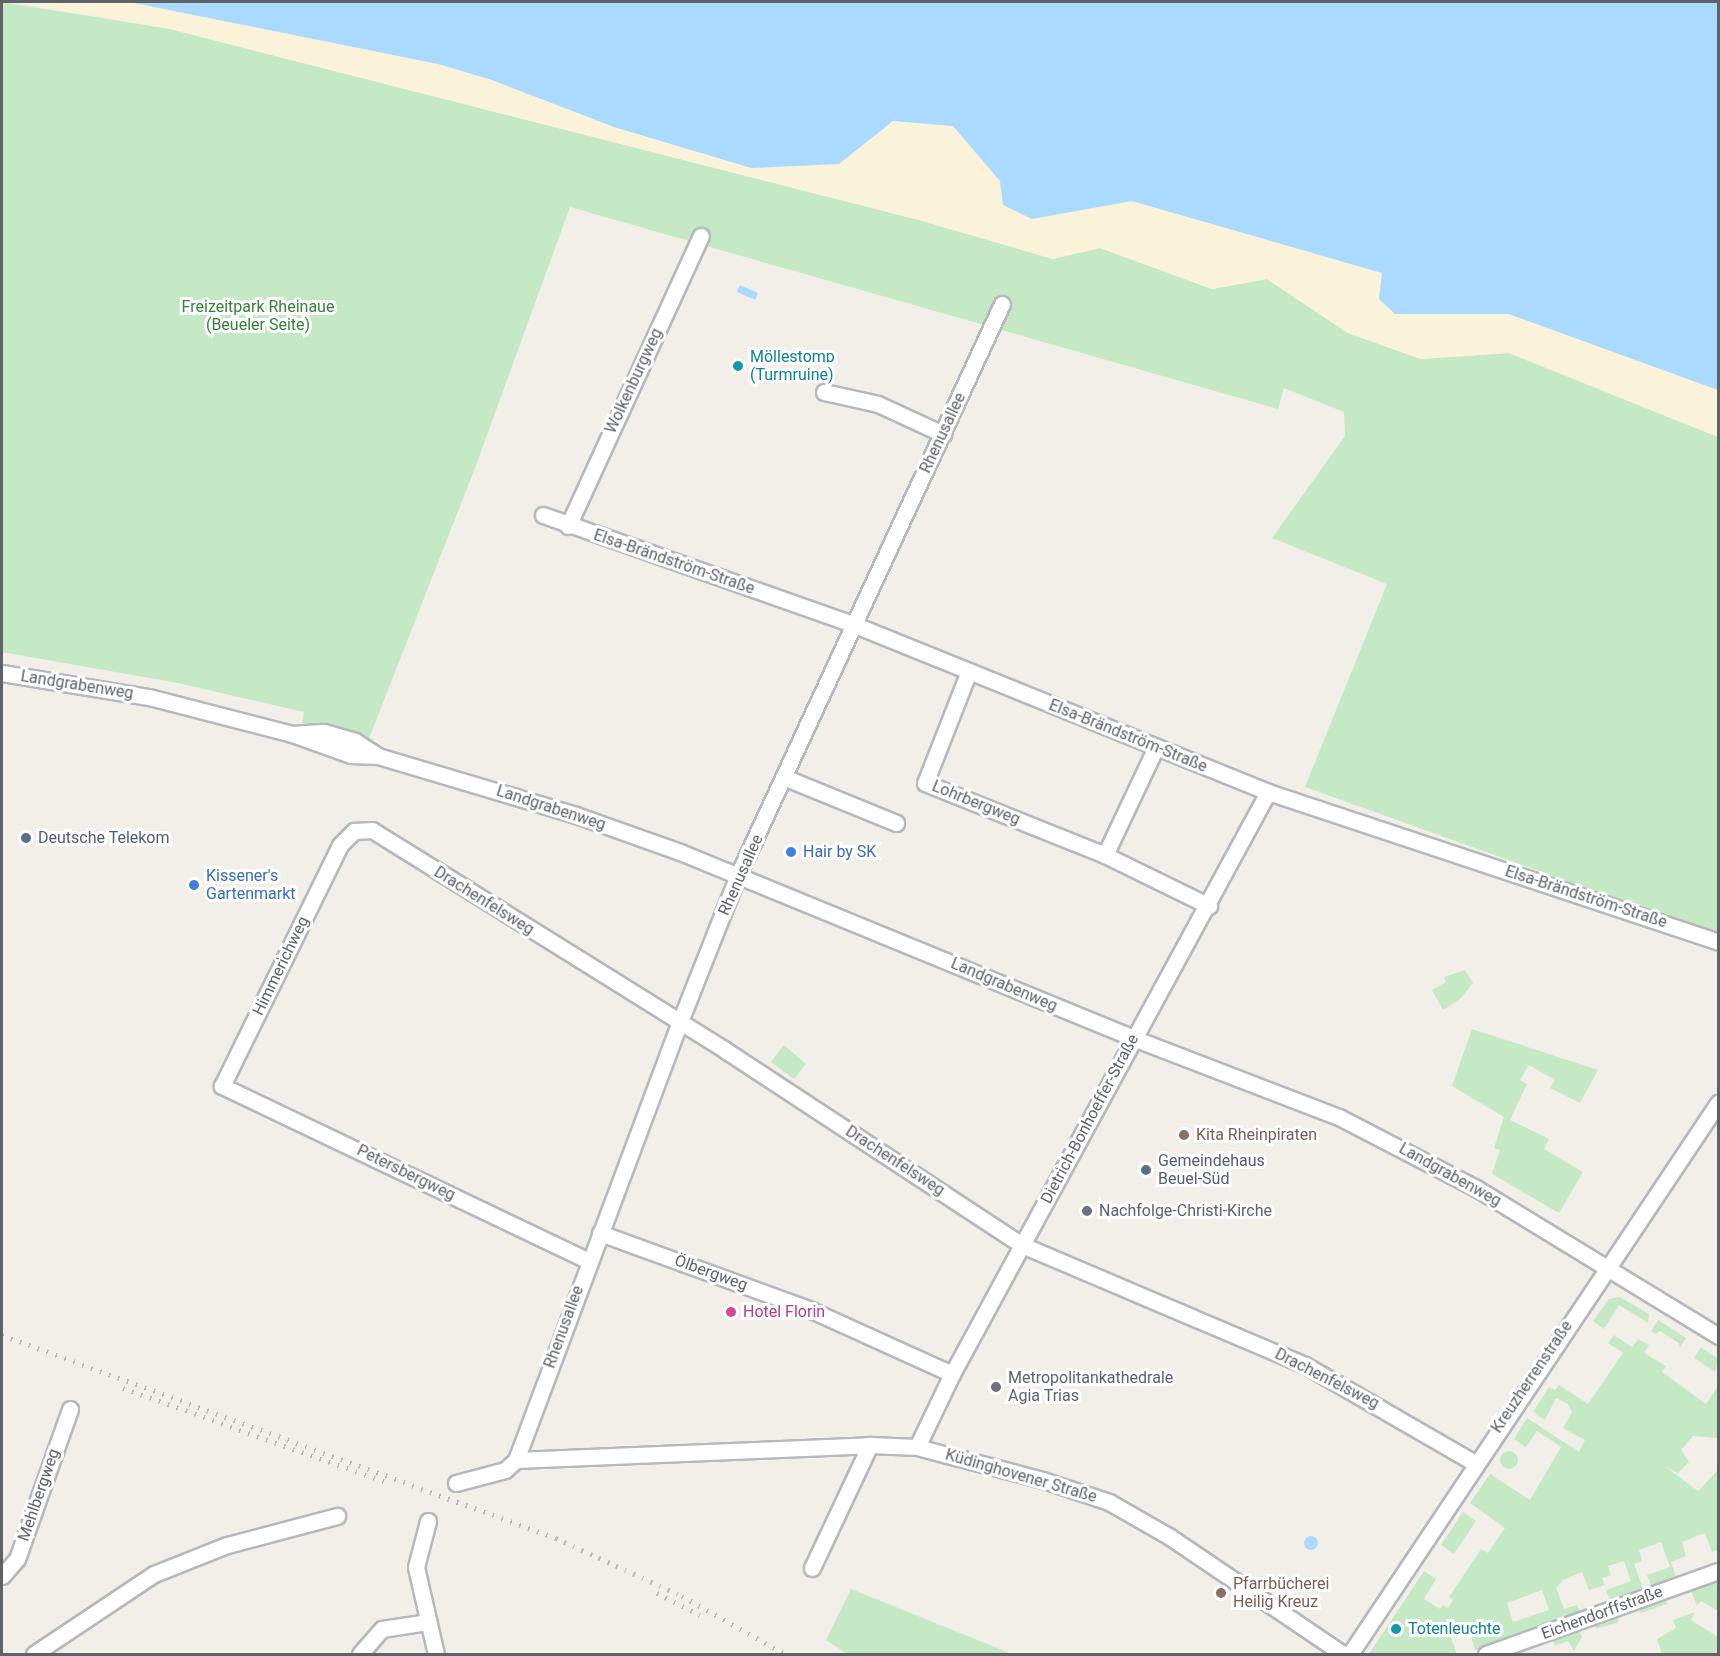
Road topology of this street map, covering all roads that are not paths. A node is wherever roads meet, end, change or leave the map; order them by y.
1 (701, 236) dead end
2 (1002, 304) dead end
3 (824, 392) dead end
4 (943, 434) junction
5 (543, 515) dead end
6 (568, 526) junction
7 (855, 625) junction
8 (969, 671) junction
9 (2, 673) edge
10 (1156, 747) junction
11 (786, 778) junction
12 (1268, 792) junction
13 (896, 824) dead end
14 (340, 845) joint
15 (1105, 855) junction
16 (738, 875) junction
17 (1209, 906) junction
18 (1719, 942) edge
19 (679, 1024) junction
20 (1133, 1038) junction
21 (222, 1086) joint
22 (1719, 1103) edge
23 (600, 1233) junction
24 (1022, 1245) junction
25 (589, 1261) junction
26 (1607, 1266) junction
27 (1719, 1336) edge
28 (952, 1374) junction
29 (70, 1409) dead end
30 (870, 1445) junction
31 (916, 1447) junction
32 (516, 1460) junction
33 (1475, 1463) junction
34 (456, 1483) dead end
35 (337, 1516) dead end
36 (428, 1521) dead end
37 (812, 1568) dead end
38 (1719, 1570) edge
39 (2, 1576) edge
40 (428, 1622) junction
41 (34, 1654) edge
42 (360, 1654) edge
43 (436, 1654) edge
44 (1343, 1654) edge
45 (1350, 1654) edge
46 (1486, 1654) edge

1 - 6 street, Wolkenburgweg
2 - 4 street, Rhenusallee
3 - 4 street
4 - 7 street, Rhenusallee
5 - 6 street, Elsa-Brändström-Straße
6 - 7 street, Elsa-Brändström-Straße
7 - 8 street, Elsa-Brändström-Straße
7 - 11 street, Rhenusallee
8 - 10 street, Elsa-Brändström-Straße
8 - 15 street, Lohrbergweg
9 - 16 street, Landgrabenweg
10 - 12 street, Elsa-Brändström-Straße
10 - 15 street
11 - 13 street
11 - 16 street, Rhenusallee
12 - 17 street, Dietrich-Bonhoeffer-Straße
12 - 18 street, Elsa-Brändström-Straße
14 - 19 street, Drachenfelsweg
14 - 21 street, Himmerichweg
15 - 17 street, Lohrbergweg
16 - 19 street, Rhenusallee
16 - 20 street, Landgrabenweg
17 - 20 street, Dietrich-Bonhoeffer-Straße
19 - 23 street, Rhenusallee
19 - 24 street, Drachenfelsweg
20 - 24 street, Dietrich-Bonhoeffer-Straße
20 - 26 street, Landgrabenweg
21 - 25 street, Petersbergweg
22 - 26 street, Kreuzherrenstraße
23 - 25 street, Rhenusallee
23 - 28 street, Ölbergweg
24 - 28 street, Dietrich-Bonhoeffer-Straße
24 - 33 street, Drachenfelsweg
25 - 32 street, Rhenusallee
26 - 27 street, Landgrabenweg
26 - 33 street, Kreuzherrenstraße
28 - 31 street, Dietrich-Bonhoeffer-Straße
29 - 39 street, Mehlbergweg
30 - 31 street, Küdinghovener Straße
30 - 32 street, Küdinghovener Straße
30 - 37 street
31 - 44 street, Küdinghovener Straße
32 - 34 street, Küdinghovener Straße
33 - 45 street, Kreuzherrenstraße
35 - 41 street
36 - 40 street
38 - 46 street, Eichendorffstraße
40 - 42 street
40 - 43 street

